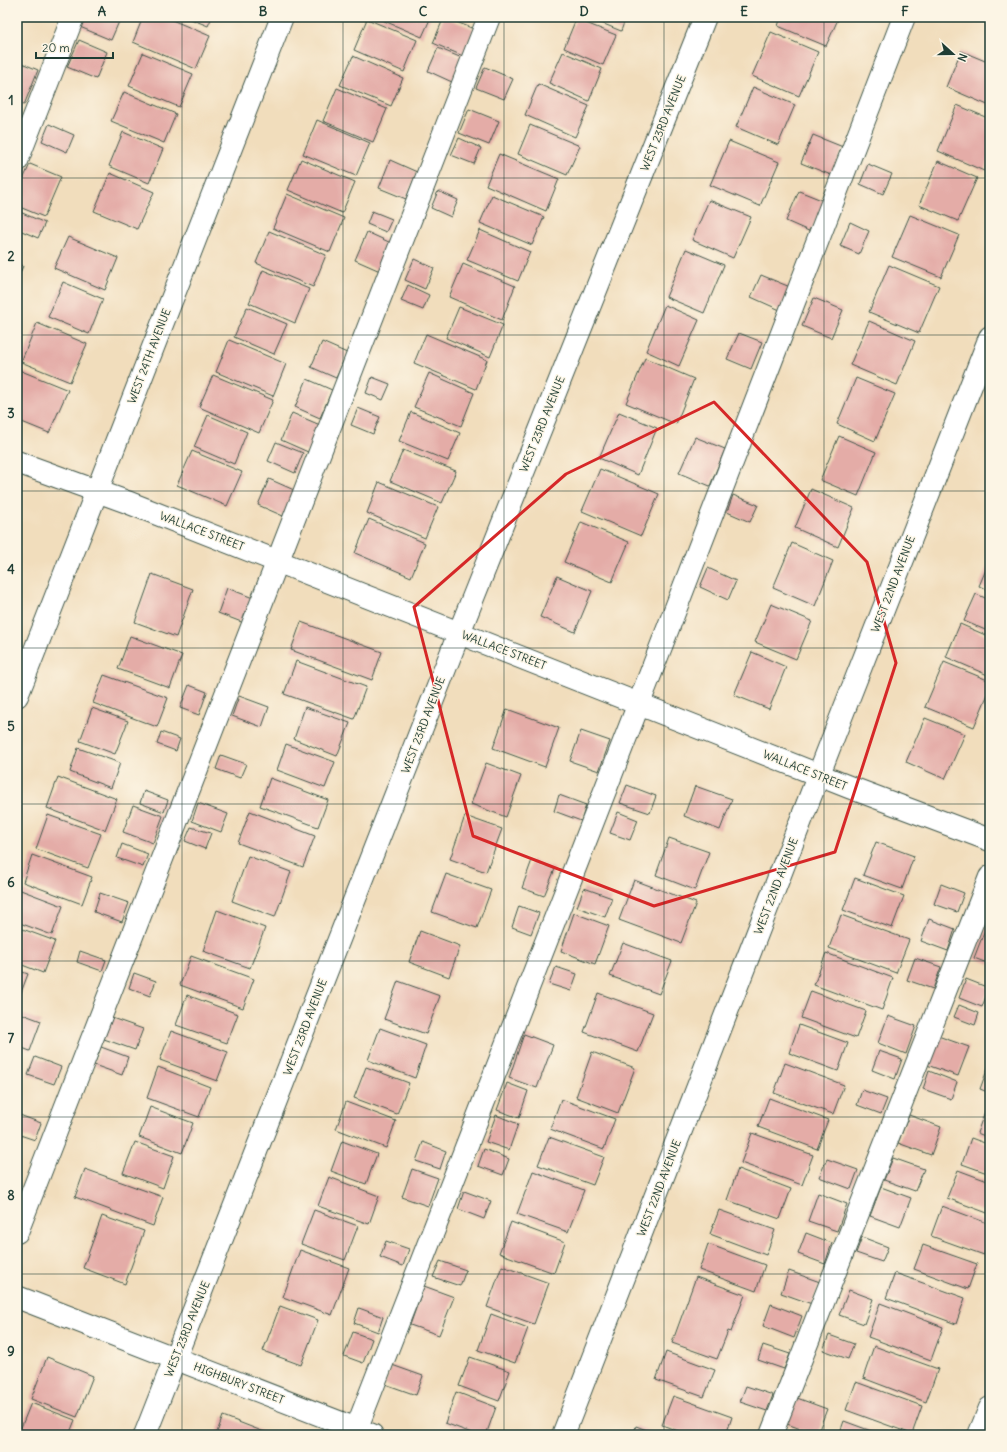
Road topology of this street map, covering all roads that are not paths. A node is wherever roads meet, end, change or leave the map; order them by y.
1 (73, 17) edge
2 (282, 17) edge
3 (489, 17) edge
4 (705, 17) edge
5 (904, 17) edge
6 (17, 161) edge
7 (990, 337) edge
8 (17, 462) edge
9 (96, 492) junction
10 (278, 560) junction
11 (459, 633) junction
12 (17, 696) edge
13 (639, 704) junction
14 (818, 775) junction
15 (990, 840) edge
16 (990, 878) edge
17 (17, 1232) edge
18 (17, 1297) edge
19 (176, 1358) junction
20 (990, 1408) edge
21 (361, 1433) edge
22 (146, 1435) edge
23 (563, 1435) edge
24 (771, 1435) edge
25 (979, 1435) edge

1 - 6 street
2 - 9 street, WEST 24TH AVENUE
3 - 10 street
4 - 11 street, WEST 23RD AVENUE
5 - 13 street
7 - 14 street, WEST 22ND AVENUE
8 - 9 street, WALLACE STREET
9 - 10 street, WALLACE STREET
9 - 12 street, WEST 24TH AVENUE
10 - 11 street, WALLACE STREET
10 - 17 street
11 - 13 street, WALLACE STREET
11 - 19 street, WEST 23RD AVENUE
13 - 14 street, WALLACE STREET
13 - 21 street
14 - 15 street, WALLACE STREET
14 - 23 street, WEST 22ND AVENUE
16 - 24 street
18 - 19 street, HIGHBURY STREET
19 - 21 street, HIGHBURY STREET
19 - 22 street, WEST 23RD AVENUE
20 - 25 street

